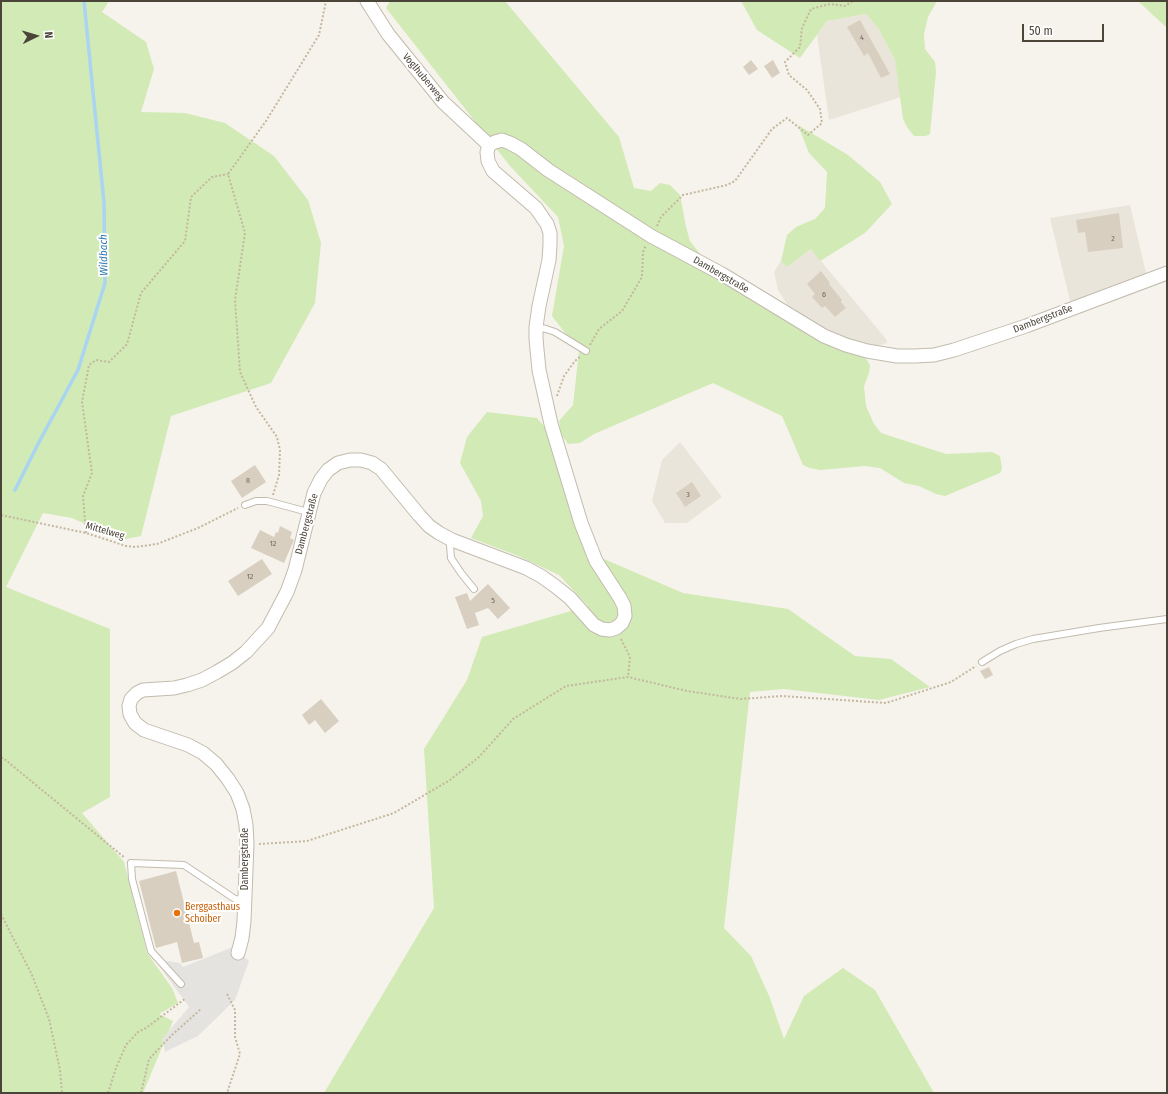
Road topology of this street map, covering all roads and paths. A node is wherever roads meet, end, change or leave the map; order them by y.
1 (326, 1) edge
2 (367, 1) edge
3 (853, 1) edge
4 (489, 145) junction
5 (228, 174) junction
6 (652, 236) junction
7 (1167, 273) edge
8 (536, 328) junction
9 (586, 351) junction
10 (547, 409) junction
11 (271, 502) junction
12 (245, 505) joint
13 (308, 512) junction
14 (1, 515) edge
15 (86, 533) junction
16 (452, 540) junction
17 (474, 589) dead end
18 (1167, 619) edge
19 (616, 628) junction
20 (982, 662) joint
21 (628, 678) junction
22 (1, 758) edge
23 (267, 843) dead end
24 (131, 863) junction
25 (246, 900) junction
26 (1, 914) edge
27 (238, 953) dead end
28 (181, 984) dead end
29 (227, 994) dead end
30 (186, 998) dead end
31 (201, 1009) dead end
32 (62, 1093) edge
33 (108, 1093) edge
34 (142, 1093) edge
35 (227, 1093) edge

1 - 5 path
2 - 4 street, Voglhuberweg
3 - 6 path
4 - 6 street, Dambergstraße
4 - 8 street
5 - 11 path
5 - 15 path
6 - 7 street, Dambergstraße
6 - 9 path
8 - 9 lane
8 - 10 street
9 - 10 path
10 - 19 street
11 - 12 lane
11 - 13 lane
12 - 15 path, Mittelweg
13 - 16 street, Dambergstraße
13 - 25 street, Dambergstraße
14 - 15 path, Mittelweg
16 - 17 lane
16 - 19 street, Dambergstraße
18 - 20 lane
19 - 21 path
20 - 21 path
21 - 23 path
22 - 24 path
24 - 25 lane
24 - 28 lane
25 - 27 street, Dambergstraße
26 - 32 path
29 - 35 path
30 - 33 path
31 - 34 path

